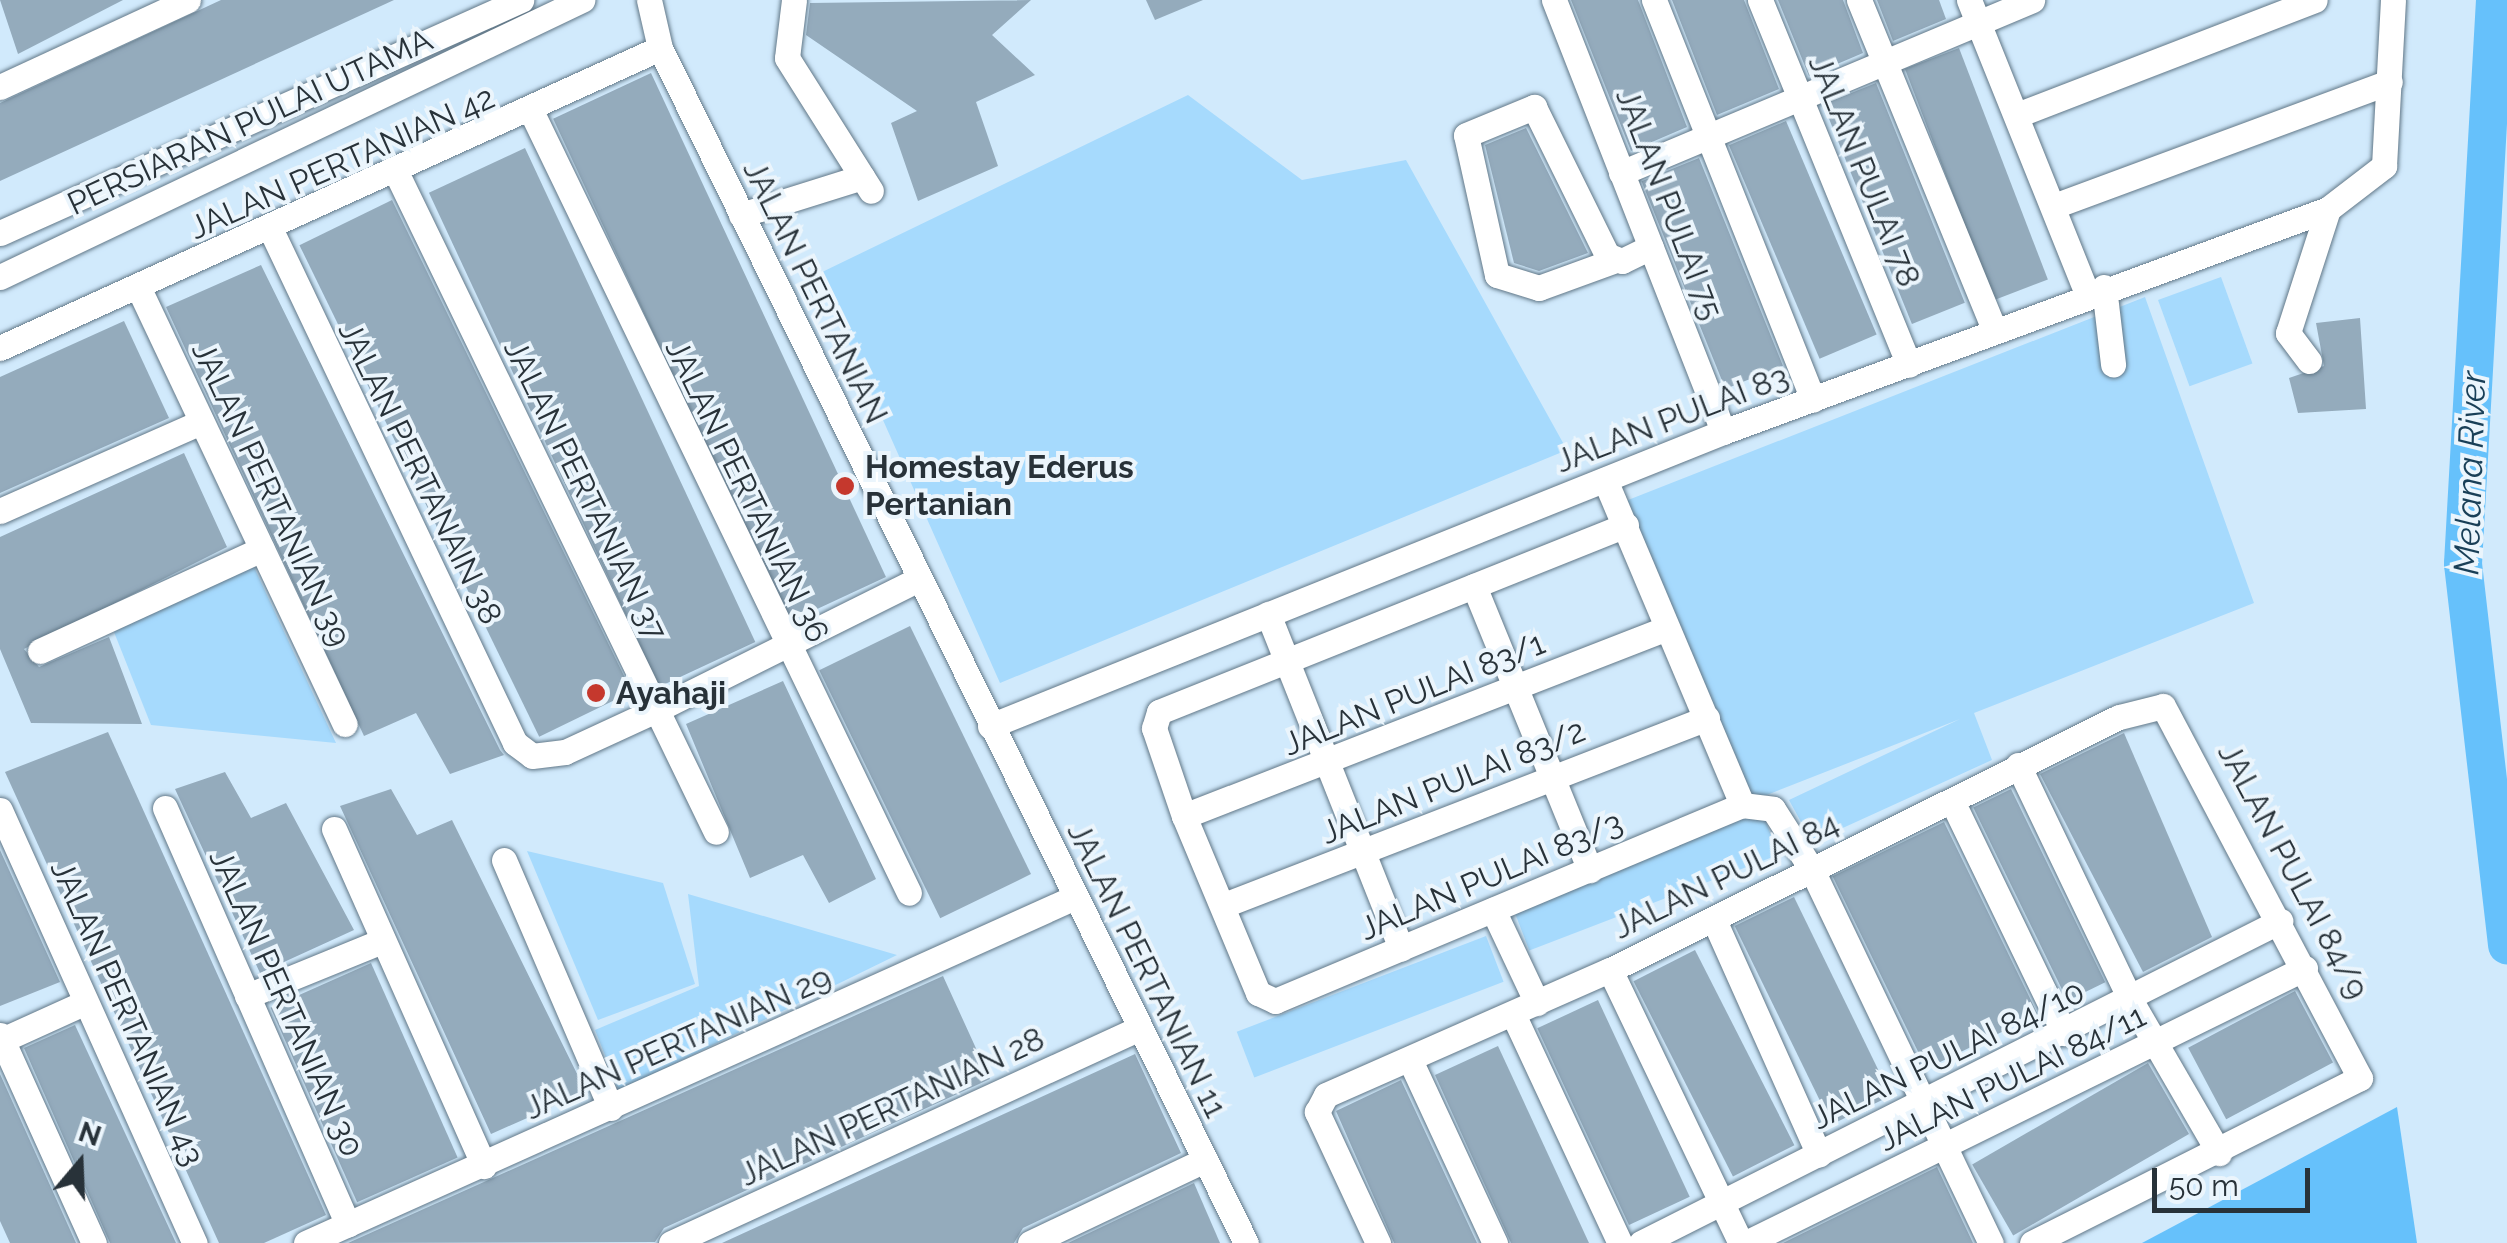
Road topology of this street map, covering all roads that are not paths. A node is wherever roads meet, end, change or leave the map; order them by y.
1 (188, 0) edge
2 (521, 0) edge
3 (582, 0) edge
4 (649, 0) edge
5 (794, 0) edge
6 (1554, 0) edge
7 (1654, 0) edge
8 (1760, 0) edge
9 (1859, 0) edge
10 (2032, 0) edge
11 (2315, 0) edge
12 (2393, 0) edge
13 (1973, 10) edge
14 (660, 48) junction
15 (1886, 64) junction
16 (2390, 82) junction
17 (0, 87) edge
18 (1800, 98) junction
19 (532, 113) junction
20 (2017, 115) junction
21 (1708, 137) junction
22 (1621, 173) junction
23 (397, 174) junction
24 (2054, 206) junction
25 (2328, 209) junction
26 (741, 215) junction
27 (270, 228) junction
28 (0, 233) edge
29 (1651, 247) junction
30 (1613, 262) junction
31 (0, 277) edge
32 (140, 290) junction
33 (2096, 290) junction
34 (1995, 332) junction
35 (0, 348) edge
36 (2309, 361) dead end
37 (2112, 364) dead end
38 (1909, 365) junction
39 (1814, 400) junction
40 (201, 422) junction
41 (1723, 432) junction
42 (1604, 480) junction
43 (0, 511) edge
44 (1626, 525) junction
45 (262, 550) junction
46 (918, 579) junction
47 (1474, 586) junction
48 (1268, 614) junction
49 (1668, 628) junction
50 (785, 644) junction
51 (40, 651) dead end
52 (1286, 661) junction
53 (1512, 690) junction
54 (2164, 706) joint
55 (656, 710) junction
56 (1707, 718) junction
57 (345, 724) dead end
58 (990, 726) junction
59 (1328, 764) junction
60 (2018, 766) junction
61 (1552, 778) junction
62 (1952, 801) junction
63 (1742, 806) junction
64 (165, 808) dead end
65 (0, 810) edge
66 (1184, 816) junction
67 (334, 830) dead end
68 (716, 832) dead end
69 (1366, 852) junction
70 (504, 860) dead end
71 (1590, 870) junction
72 (1812, 870) junction
73 (909, 893) dead end
74 (1074, 896) junction
75 (1224, 906) junction
76 (1493, 910) junction
77 (1714, 920) junction
78 (2280, 921) junction
79 (382, 941) junction
80 (1401, 948) junction
81 (2305, 968) junction
82 (1610, 970) junction
83 (247, 996) junction
84 (2131, 1001) junction
85 (86, 1002) junction
86 (1525, 1008) junction
87 (1140, 1028) junction
88 (2064, 1033) junction
89 (1, 1038) edge
90 (2158, 1044) junction
91 (1410, 1060) junction
92 (1924, 1106) junction
93 (611, 1108) junction
94 (1944, 1146) junction
95 (2219, 1153) junction
96 (1820, 1155) junction
97 (1205, 1160) junction
98 (484, 1166) junction
99 (1722, 1205) junction
100 (348, 1224) junction
101 (688, 1240) edge
102 (94, 1243) edge
103 (194, 1243) edge
104 (306, 1243) edge
105 (1030, 1243) edge
106 (1246, 1243) edge
107 (1378, 1243) edge
108 (1495, 1243) edge
109 (1620, 1243) edge
110 (1642, 1243) edge
111 (1743, 1243) edge
112 (1992, 1243) edge
113 (2032, 1243) edge

1 - 17 street
2 - 28 street, PERSIARAN PULAI UTAMA
3 - 31 street, PERSIARAN PULAI UTAMA
4 - 14 street
5 - 26 street
6 - 22 street, JALAN PULAI 75
7 - 21 street
8 - 18 street, JALAN PULAI 78
9 - 15 street
10 - 13 street
11 - 20 street
12 - 16 street
13 - 15 street
13 - 20 street
14 - 19 street, JALAN PERTANIAN 42
14 - 26 street, JALAN PERTANIAN
15 - 18 street
15 - 34 street
16 - 24 street
16 - 25 street, JALAN PULAI 83
18 - 21 street
18 - 38 street, JALAN PULAI 78
19 - 23 street, JALAN PERTANIAN 42
19 - 50 street, JALAN PERTANIAN 36
20 - 24 street
21 - 22 street
21 - 39 street
22 - 29 street, JALAN PULAI 75
23 - 27 street, JALAN PERTANIAN 42
23 - 55 street, JALAN PERTANIAN 37
24 - 33 street
25 - 33 street, JALAN PULAI 83
25 - 36 street
26 - 46 street, JALAN PERTANIAN
27 - 32 street, JALAN PERTANIAN 42
27 - 55 street, JALAN PERTANAIN 38
29 - 30 street
29 - 41 street, JALAN PULAI 75
30 - 30 street
32 - 35 street, JALAN PERTANIAN 42
32 - 40 street, JALAN PERTANIAN 39
33 - 34 street, JALAN PULAI 83
33 - 37 street
34 - 38 street, JALAN PULAI 83
38 - 39 street, JALAN PULAI 83
39 - 41 street, JALAN PULAI 83
40 - 43 street
40 - 45 street, JALAN PERTANIAN 39
41 - 42 street, JALAN PULAI 83
42 - 44 street
42 - 48 street, JALAN PULAI 83
44 - 47 street
44 - 49 street
45 - 51 street
45 - 57 street, JALAN PERTANIAN 39
46 - 50 street
46 - 58 street, JALAN PERTANIAN
47 - 52 street
47 - 53 street
48 - 52 street
48 - 58 street, JALAN PULAI 83
49 - 53 street, JALAN PULAI 83/1
49 - 56 street
50 - 55 street
50 - 73 street, JALAN PERTANIAN 36
52 - 59 street
52 - 66 street
53 - 59 street, JALAN PULAI 83/1
53 - 61 street
54 - 60 street, JALAN PULAI 84
54 - 78 street, JALAN PULAI 84/9
55 - 68 street, JALAN PERTANIAN 37
56 - 61 street, JALAN PULAI 83/2
56 - 63 street
58 - 74 street, JALAN PERTANIAN 11
59 - 66 street, JALAN PULAI 83/1
59 - 69 street
60 - 62 street, JALAN PULAI 84
60 - 84 street
61 - 69 street, JALAN PULAI 83/2
61 - 71 street
62 - 72 street, JALAN PULAI 84
62 - 88 street
63 - 71 street, JALAN PULAI 83/3
63 - 72 street
64 - 83 street, JALAN PERTANIAN 30
65 - 85 street, JALAN PERTANIAN 43
66 - 75 street
67 - 79 street
69 - 75 street, JALAN PULAI 83/2
69 - 80 street
70 - 93 street
71 - 76 street, JALAN PULAI 83/3
72 - 77 street, JALAN PULAI 84
72 - 92 street
74 - 87 street, JALAN PERTANIAN 11
74 - 93 street, JALAN PERTANIAN 29
75 - 80 street, JALAN PULAI 83/3
76 - 80 street, JALAN PULAI 83/3
76 - 86 street
77 - 82 street, JALAN PULAI 84
77 - 96 street
78 - 81 street, JALAN PULAI 84/9
78 - 84 street, JALAN PULAI 84/10
79 - 83 street
79 - 98 street
81 - 90 street, JALAN PULAI 84/11
81 - 95 street, JALAN PULAI 84/9
82 - 86 street, JALAN PULAI 84
82 - 99 street
83 - 100 street, JALAN PERTANIAN 30
84 - 88 street, JALAN PULAI 84/10
84 - 90 street
85 - 89 street
85 - 103 street, JALAN PERTANIAN 43
86 - 91 street, JALAN PULAI 84
86 - 109 street
87 - 97 street, JALAN PERTANIAN 11
87 - 101 street, JALAN PERTANIAN 28
88 - 92 street, JALAN PULAI 84/10
89 - 102 street
90 - 94 street, JALAN PULAI 84/11
90 - 95 street
91 - 107 street, JALAN PULAI 84
91 - 108 street
92 - 94 street
92 - 96 street, JALAN PULAI 84/10
93 - 98 street, JALAN PERTANIAN 29
94 - 111 street, JALAN PULAI 84/11
94 - 112 street
95 - 113 street
96 - 99 street, JALAN PULAI 84/10
97 - 105 street
97 - 106 street, JALAN PERTANIAN 11
98 - 100 street, JALAN PERTANIAN 29
99 - 110 street, JALAN PULAI 84/10
99 - 111 street
100 - 104 street, JALAN PERTANIAN 29

